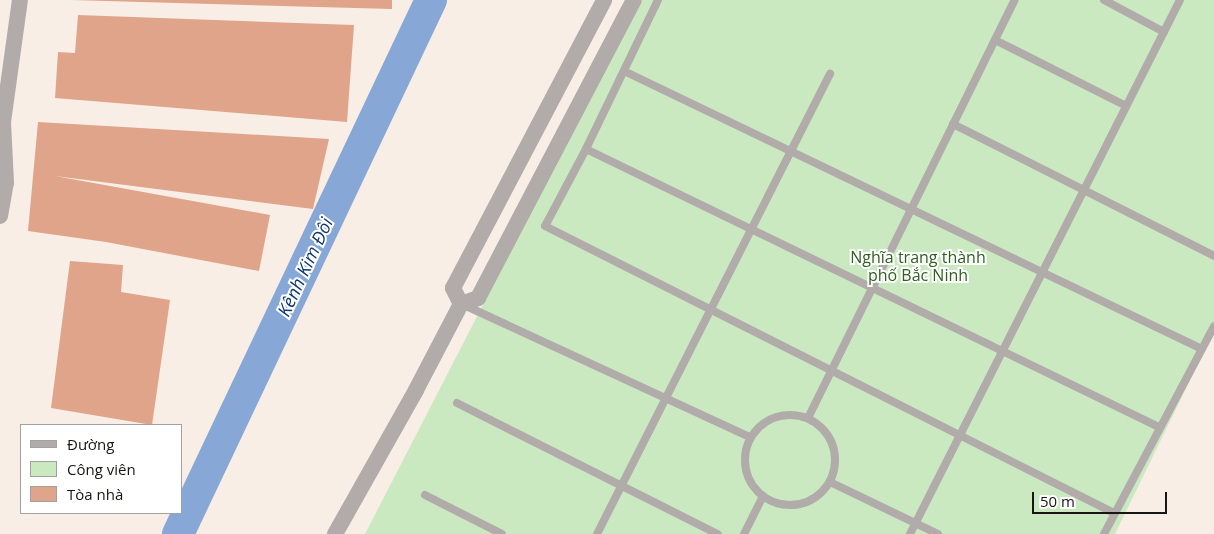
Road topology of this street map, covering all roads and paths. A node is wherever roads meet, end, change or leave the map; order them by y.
1 (20, 0) edge
2 (604, 0) edge
3 (634, 0) edge
4 (658, 0) edge
5 (1015, 0) edge
6 (1104, 0) edge
7 (1180, 0) edge
8 (1164, 32) junction
9 (995, 40) junction
10 (624, 71) junction
11 (830, 74) dead end
12 (1126, 106) junction
13 (2, 124) edge
14 (954, 124) junction
15 (586, 148) junction
16 (791, 151) junction
17 (1085, 188) junction
18 (911, 209) junction
19 (0, 216) edge
20 (751, 229) junction
21 (1214, 256) edge
22 (1042, 272) junction
23 (872, 288) junction
24 (462, 304) junction
25 (711, 310) junction
26 (1214, 326) edge
27 (1202, 349) junction
28 (1002, 351) junction
29 (831, 370) junction
30 (666, 397) junction
31 (457, 403) dead end
32 (808, 418) junction
33 (1159, 427) junction
34 (960, 435) junction
35 (750, 437) junction
36 (830, 482) junction
37 (622, 486) junction
38 (425, 495) dead end
39 (763, 496) junction
40 (1114, 513) junction
41 (915, 523) junction
42 (335, 534) edge
43 (502, 534) edge
44 (597, 534) edge
45 (718, 534) edge
46 (744, 534) edge
47 (910, 534) edge
48 (938, 534) edge
49 (1104, 534) edge

1 - 13 street
2 - 24 street
3 - 24 street
4 - 10 lane
5 - 9 lane
6 - 8 lane
7 - 8 lane
8 - 12 lane
9 - 12 lane
9 - 14 lane
10 - 15 lane
10 - 16 lane
11 - 16 lane
12 - 17 lane
13 - 19 street
14 - 17 lane
14 - 18 lane
15 - 20 lane
15 - 25 lane
16 - 18 lane
16 - 20 lane
17 - 21 lane
17 - 22 lane
18 - 22 lane
18 - 23 lane
20 - 23 lane
20 - 25 lane
22 - 27 lane
22 - 28 lane
23 - 28 lane
23 - 29 lane
24 - 30 lane
24 - 42 street
25 - 29 lane
25 - 30 lane
26 - 27 lane
27 - 33 lane
28 - 33 lane
28 - 34 lane
29 - 32 lane
29 - 34 lane
30 - 35 lane
30 - 37 lane
31 - 37 lane
32 - 35 lane
32 - 36 lane
33 - 40 lane
34 - 40 lane
34 - 41 lane
35 - 39 lane
36 - 39 lane
36 - 41 lane
37 - 44 lane
37 - 45 lane
38 - 43 lane
39 - 46 lane
40 - 49 lane
41 - 47 lane
41 - 48 lane

